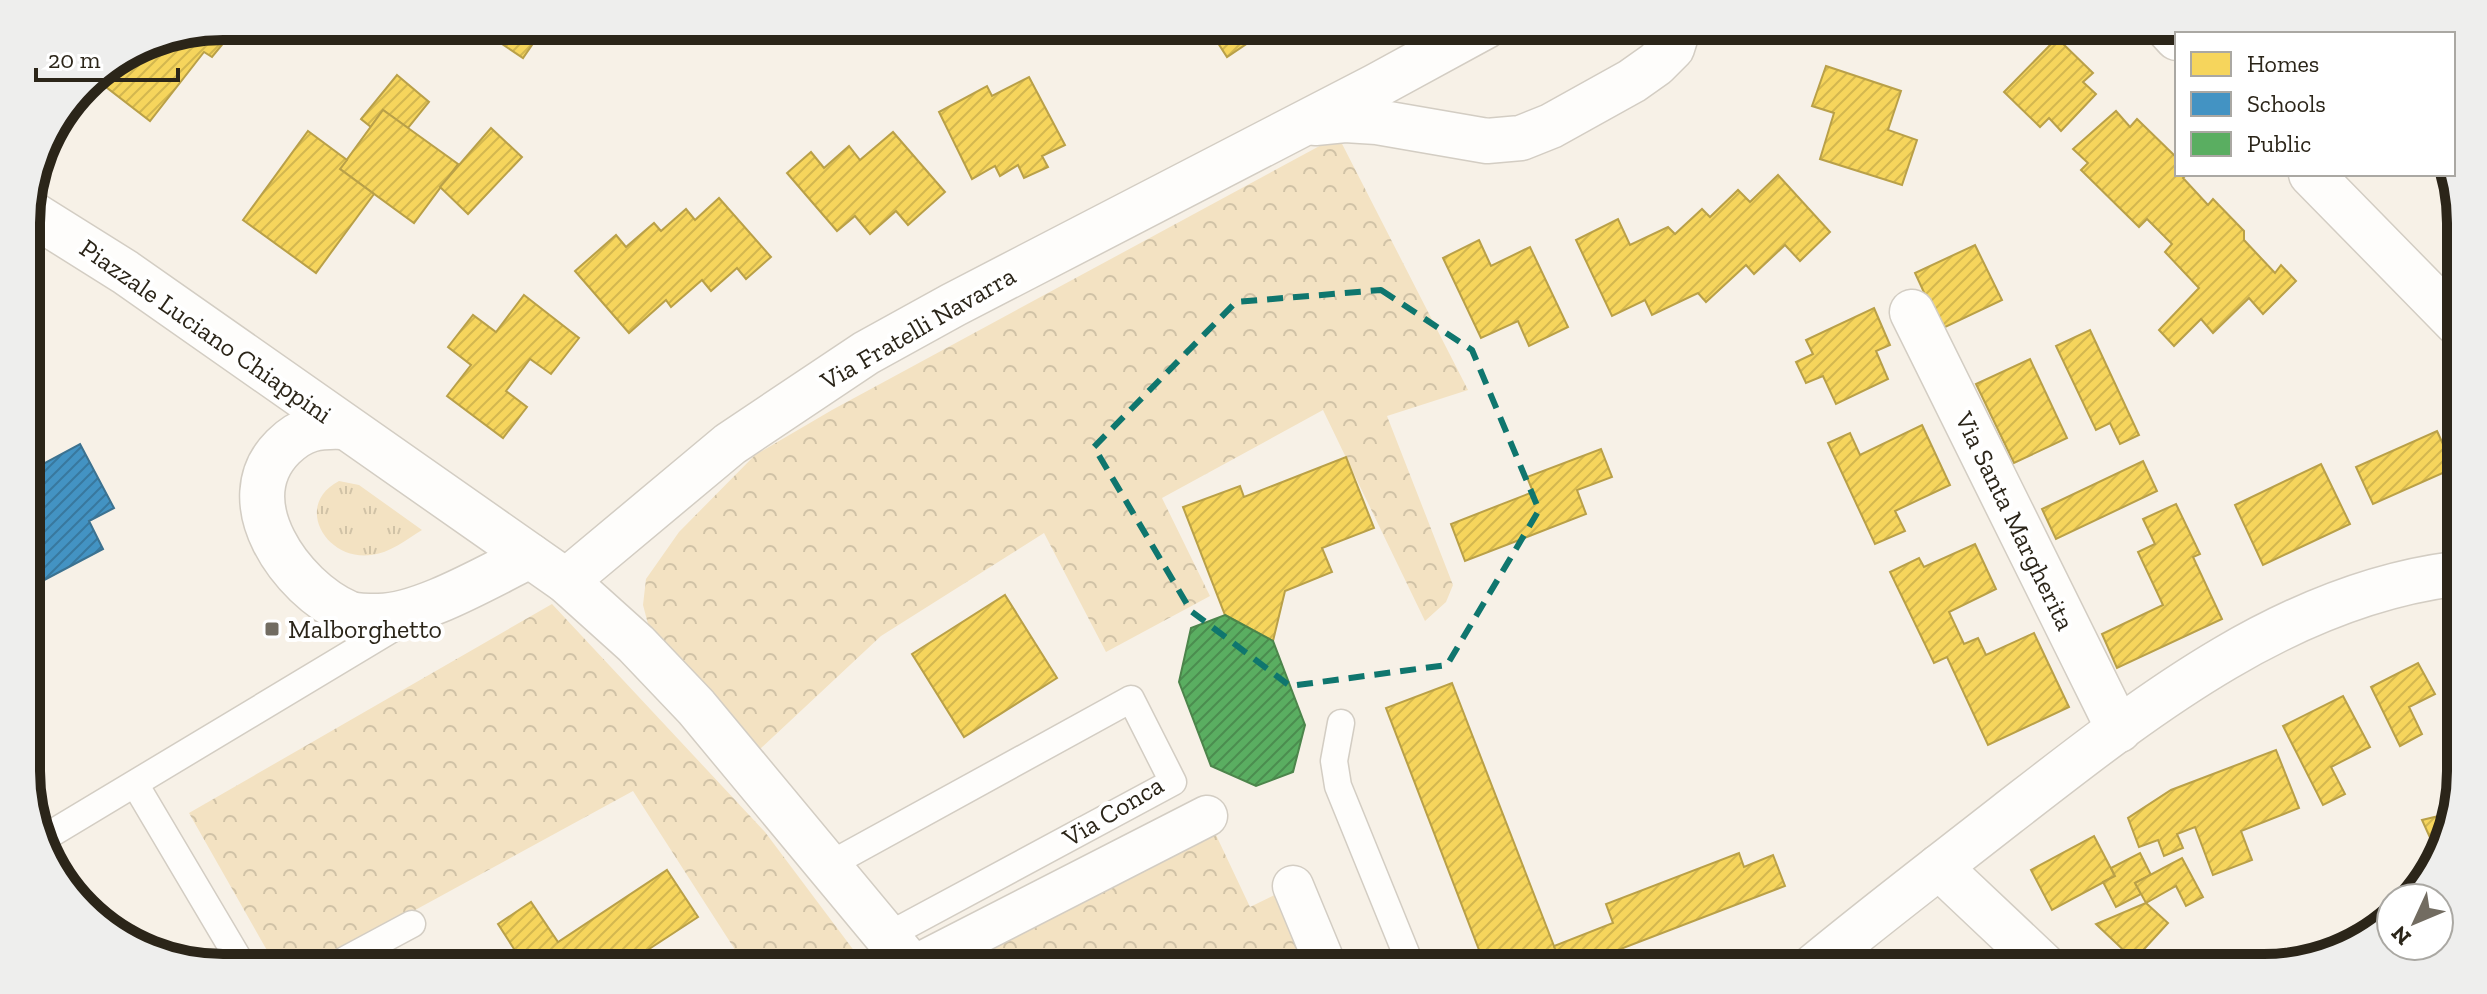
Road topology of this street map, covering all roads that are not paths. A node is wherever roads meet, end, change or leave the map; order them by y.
1 (1460, 40) edge
2 (1675, 40) edge
3 (1301, 124) junction
4 (2313, 176) edge
5 (40, 219) edge
6 (1912, 312) dead end
7 (2447, 313) edge
8 (344, 427) junction
9 (530, 556) junction
10 (2447, 575) edge
11 (566, 581) junction
12 (446, 596) junction
13 (1341, 723) dead end
14 (2119, 730) junction
15 (135, 784) junction
16 (1207, 816) dead end
17 (51, 834) edge
18 (829, 865) junction
19 (1939, 867) junction
20 (1293, 886) dead end
21 (412, 924) dead end
22 (236, 954) edge
23 (356, 954) edge
24 (902, 954) edge
25 (909, 954) edge
26 (974, 954) edge
27 (1321, 954) edge
28 (1406, 954) edge
29 (1830, 954) edge
30 (2031, 954) edge

1 - 3 street, Via Fratelli Navarra
2 - 3 street, Via Fratelli Navarra
3 - 11 street, Via Fratelli Navarra
4 - 7 street
5 - 8 street, Piazzale Luciano Chiappini
6 - 14 street, Via Santa Margherita
8 - 9 street, Piazzale Luciano Chiappini
8 - 12 street, Piazzale Luciano Chiappini
9 - 11 street, Piazzale Luciano Chiappini
9 - 12 street, Piazzale Luciano Chiappini
10 - 14 street
11 - 18 street
12 - 15 lane
13 - 28 lane
14 - 19 street
15 - 17 lane
15 - 22 lane
16 - 26 street
18 - 24 street
18 - 25 lane, Via Conca
19 - 29 street
19 - 30 street
20 - 27 street
21 - 23 lane

